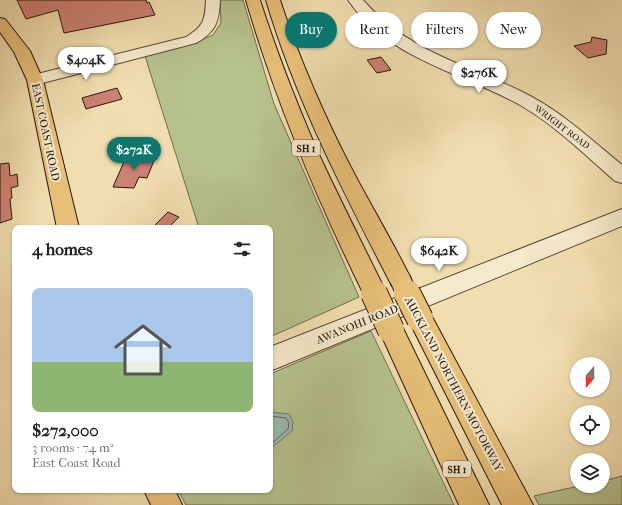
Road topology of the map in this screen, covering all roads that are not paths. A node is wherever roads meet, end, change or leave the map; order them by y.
1 (213, 0) edge
2 (253, 0) edge
3 (273, 0) edge
4 (355, 0) edge
5 (0, 22) edge
6 (35, 80) junction
7 (622, 176) edge
8 (622, 217) edge
9 (67, 225) edge
10 (273, 358) edge
11 (474, 505) edge
12 (518, 505) edge

1 - 6 street
2 - 11 main road, SH 1, bridge
3 - 12 main road, AUCKLAND NORTHERN MOTORWAY / SH 1, bridge
4 - 7 street, WRIGHT ROAD
5 - 6 main road, EAST COAST ROAD
6 - 9 main road, EAST COAST ROAD
8 - 10 street, AWANOHI ROAD

